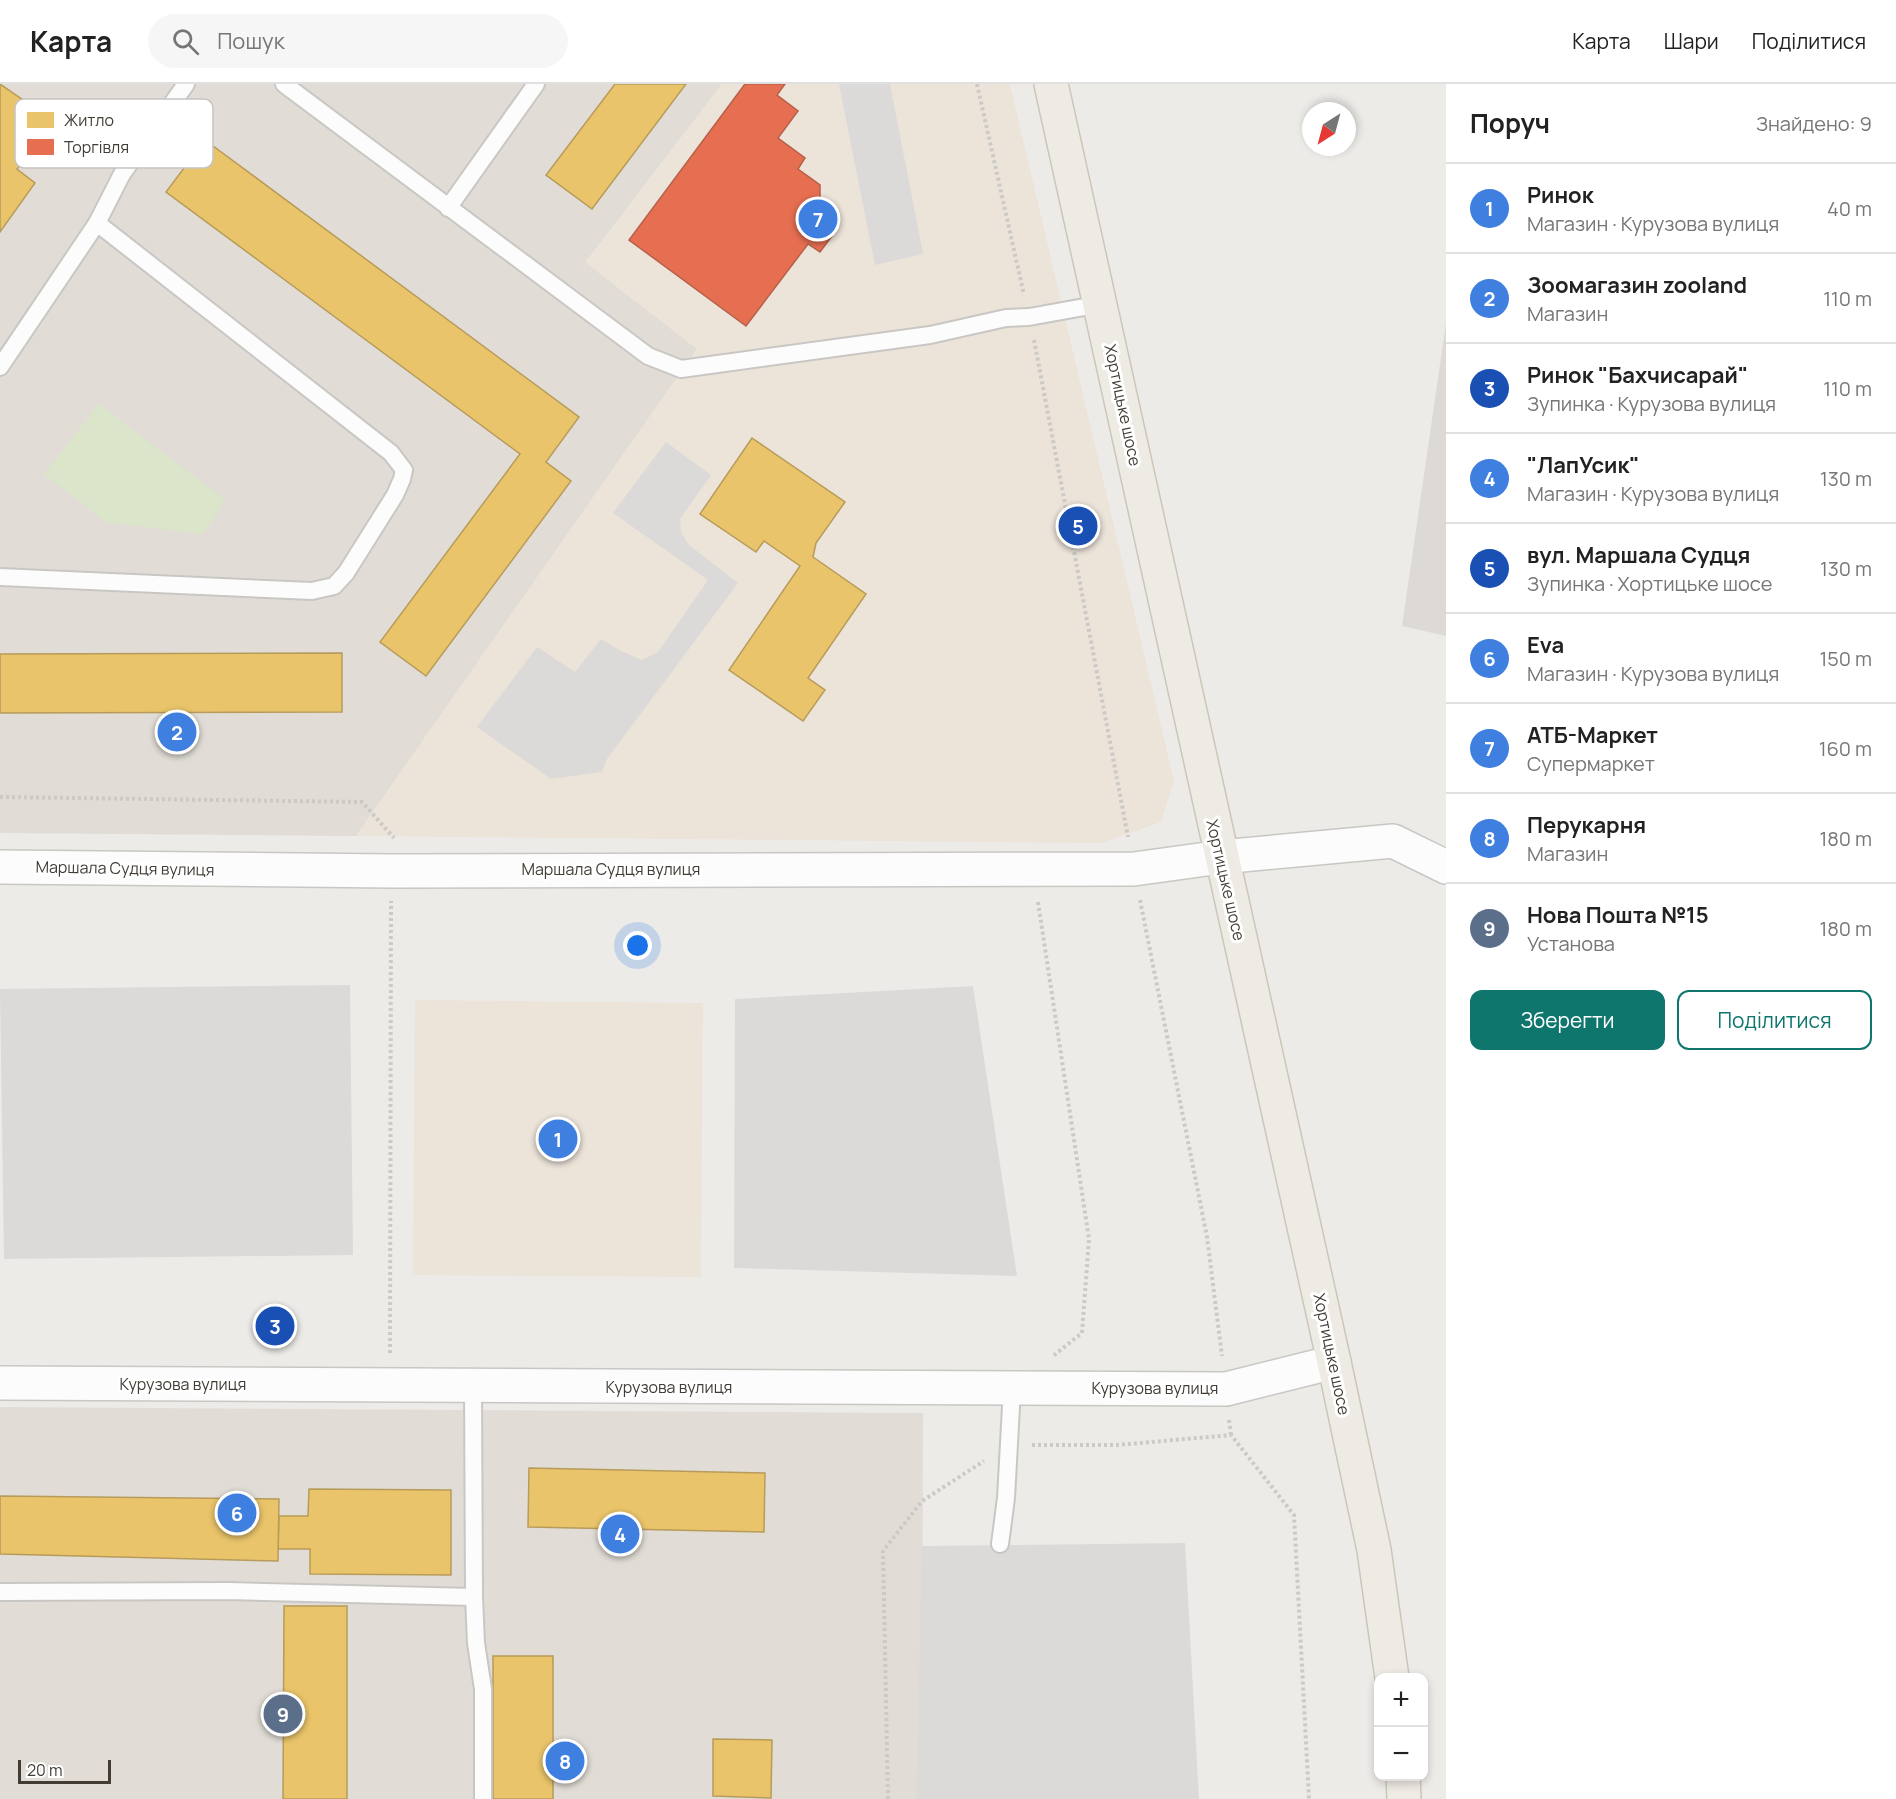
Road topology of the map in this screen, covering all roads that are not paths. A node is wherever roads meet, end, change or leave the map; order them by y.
1 (186, 84) edge
2 (284, 84) edge
3 (536, 84) edge
4 (1051, 84) edge
5 (175, 99) edge
6 (126, 168) edge
7 (448, 208) junction
8 (96, 223) junction
9 (1101, 304) junction
10 (0, 367) edge
11 (0, 577) edge
12 (1221, 857) junction
13 (0, 867) edge
14 (1446, 867) edge
15 (1334, 1362) junction
16 (0, 1383) edge
17 (472, 1386) junction
18 (1012, 1388) junction
19 (1000, 1544) dead end
20 (0, 1592) edge
21 (474, 1597) junction
22 (1391, 1673) edge
23 (1403, 1781) edge
24 (483, 1799) edge
25 (1404, 1799) edge

1 - 5 lane
2 - 7 lane
3 - 7 lane
4 - 9 main road, Хортицьке шосе
6 - 8 lane
7 - 9 lane
8 - 10 lane
8 - 11 lane
9 - 12 main road, Хортицьке шосе
12 - 13 street, Маршала Судця вулиця
12 - 14 street, Маршала Судця вулиця
12 - 15 main road, Хортицьке шосе
15 - 18 street, Курузова вулиця
15 - 22 main road, Хортицьке шосе
16 - 17 street, Курузова вулиця
17 - 18 street, Курузова вулиця
17 - 21 lane
18 - 19 lane
20 - 21 lane
21 - 24 lane
23 - 25 main road

